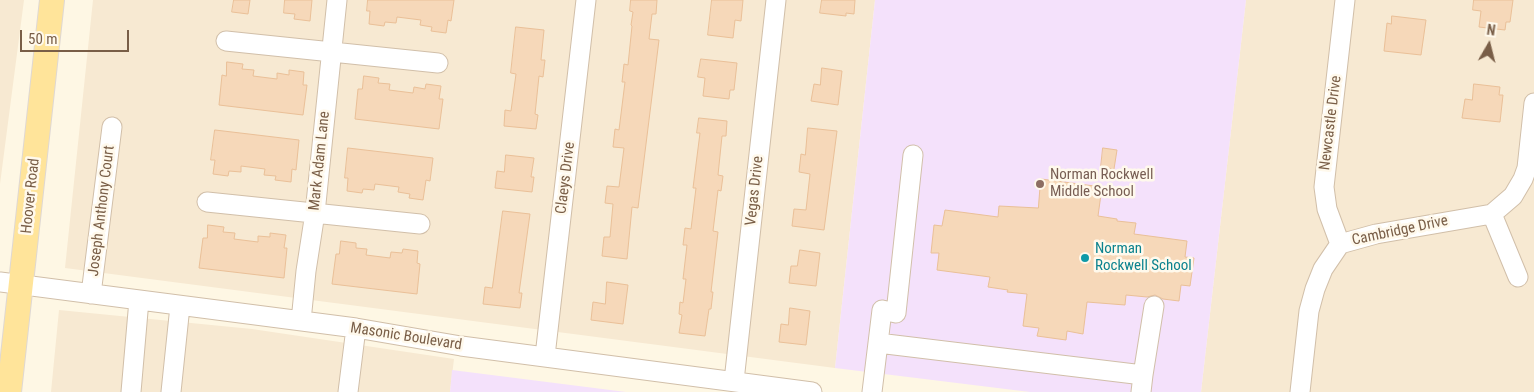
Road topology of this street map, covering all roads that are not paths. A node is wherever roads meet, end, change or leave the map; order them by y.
1 (52, 0) edge
2 (338, 0) edge
3 (586, 0) edge
4 (776, 0) edge
5 (1345, 0) edge
6 (226, 40) dead end
7 (331, 51) junction
8 (438, 62) dead end
9 (1534, 103) edge
10 (112, 127) dead end
11 (913, 155) dead end
12 (207, 202) dead end
13 (315, 213) junction
14 (1492, 214) junction
15 (420, 224) dead end
16 (1340, 244) junction
17 (1518, 277) dead end
18 (11, 283) edge
19 (91, 294) junction
20 (139, 300) junction
21 (180, 306) junction
22 (1154, 306) dead end
23 (302, 321) junction
24 (356, 328) junction
25 (878, 343) junction
26 (545, 356) junction
27 (734, 381) junction
28 (695, 384) edge
29 (1142, 384) edge
30 (9, 392) edge
31 (131, 392) edge
32 (171, 392) edge
33 (348, 392) edge
34 (812, 392) edge
35 (872, 392) edge
36 (1300, 392) edge

1 - 18 main road, Hoover Road
2 - 7 street, Mark Adam Lane
3 - 26 street, Claeys Drive
4 - 27 street, Vegas Drive
5 - 16 street, Newcastle Drive
6 - 7 street
7 - 8 street
7 - 13 street, Mark Adam Lane
9 - 14 street
10 - 19 street, Joseph Anthony Court
11 - 25 street
12 - 13 street
13 - 15 street
13 - 23 street, Mark Adam Lane
14 - 16 street, Cambridge Drive
14 - 17 street
16 - 36 street, Cambridge Drive
18 - 19 street, Masonic Boulevard
18 - 30 main road, Hoover Road
19 - 20 street, Masonic Boulevard
20 - 21 street, Masonic Boulevard
20 - 31 street
21 - 23 street, Masonic Boulevard
21 - 32 street
22 - 29 street
23 - 24 street, Masonic Boulevard
24 - 26 street, Masonic Boulevard
24 - 33 street
25 - 29 street
25 - 35 street
26 - 28 street, Masonic Boulevard
27 - 28 street, Masonic Boulevard
27 - 34 street, Masonic Boulevard

